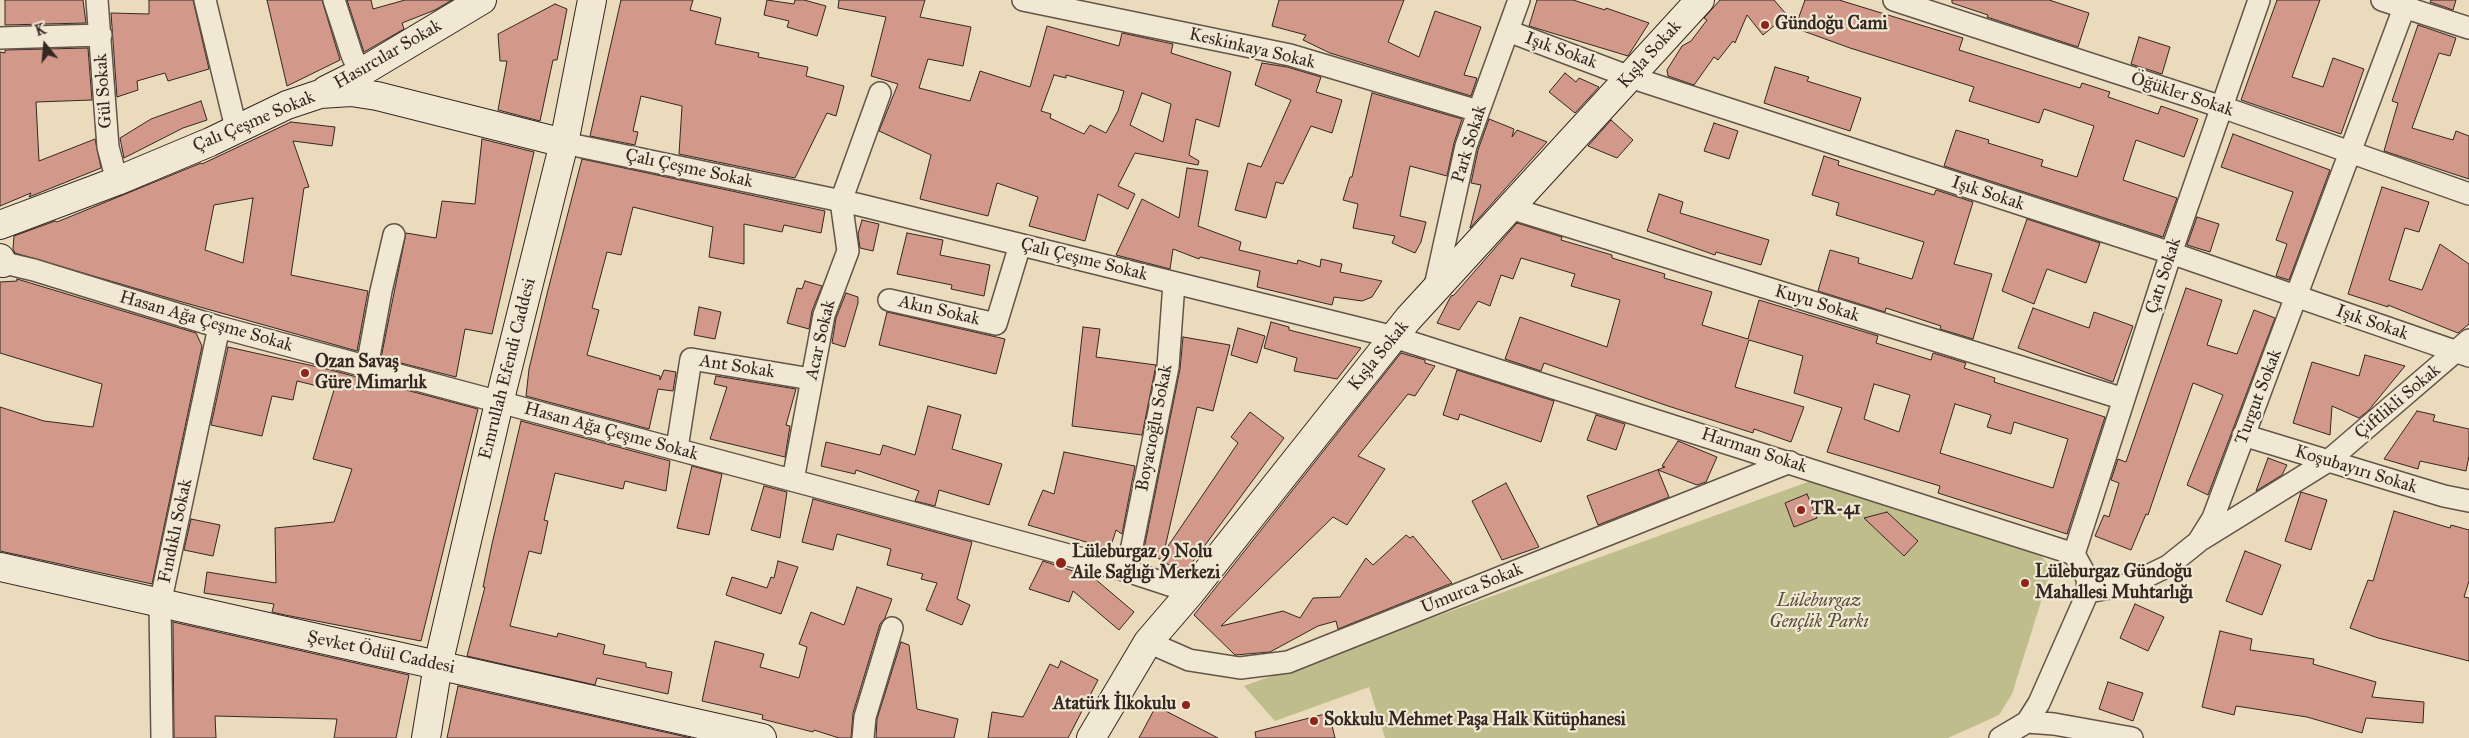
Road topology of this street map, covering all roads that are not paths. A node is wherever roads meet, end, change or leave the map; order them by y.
1 (97, 0) edge
2 (205, 0) edge
3 (334, 0) edge
4 (592, 0) edge
5 (1023, 0) edge
6 (1519, 0) edge
7 (1700, 0) edge
8 (1894, 0) edge
9 (2258, 0) edge
10 (2382, 0) edge
11 (480, 1) edge
12 (2406, 4) edge
13 (2469, 28) edge
14 (1508, 31) junction
15 (101, 35) junction
16 (0, 38) edge
17 (360, 72) junction
18 (1630, 77) junction
19 (880, 93) dead end
20 (320, 94) junction
21 (2222, 107) junction
22 (1478, 111) junction
23 (236, 128) junction
24 (564, 143) junction
25 (2350, 152) junction
26 (117, 181) junction
27 (2469, 194) edge
28 (841, 201) junction
29 (1510, 208) junction
30 (2, 227) edge
31 (394, 235) dead end
32 (1020, 245) junction
33 (2171, 253) junction
34 (1, 261) edge
35 (1174, 283) junction
36 (1434, 292) junction
37 (2298, 297) junction
38 (889, 300) dead end
39 (219, 327) junction
40 (1394, 337) junction
41 (2465, 349) edge
42 (367, 367) junction
43 (812, 380) junction
44 (2124, 399) junction
45 (499, 403) junction
46 (2243, 435) junction
47 (677, 448) junction
48 (2328, 461) junction
49 (1790, 462) junction
50 (792, 480) junction
51 (2469, 501) edge
52 (2198, 542) junction
53 (2074, 554) junction
54 (0, 567) edge
55 (1127, 571) junction
56 (1191, 592) junction
57 (2088, 592) junction
58 (160, 604) junction
59 (892, 628) dead end
60 (1148, 642) junction
61 (438, 665) junction
62 (2027, 722) junction
63 (162, 738) edge
64 (426, 738) edge
65 (762, 738) edge
66 (863, 738) edge
67 (1091, 738) edge
68 (2000, 738) edge
69 (2132, 738) edge

1 - 15 street, Gül Sokak
2 - 23 street
3 - 17 street
4 - 24 street, Emrullah Efendi Caddesi
5 - 22 street, Keskinkaya Sokak
6 - 14 street, Park Sokak
7 - 18 street, Kışla Sokak
8 - 21 street, Öğükler Sokak
9 - 21 street, Çatı Sokak
10 - 12 street
11 - 17 street, Hasırcılar Sokak
12 - 13 street
12 - 25 street, Turgut Sokak
14 - 18 street, Işık Sokak
14 - 22 street, Park Sokak
15 - 16 street
15 - 26 street, Gül Sokak
17 - 20 street, Hasırcılar Sokak
18 - 29 street, Kışla Sokak
18 - 33 street, Işık Sokak
19 - 28 street
20 - 23 street, Çalı Çeşme Sokak
20 - 24 street, Çalı Çeşme Sokak
21 - 25 street, Öğükler Sokak
21 - 33 street, Çatı Sokak
22 - 36 street, Park Sokak
23 - 26 street, Çalı Çeşme Sokak
24 - 28 street, Çalı Çeşme Sokak
24 - 45 street, Emrullah Efendi Caddesi
25 - 27 street, Öğükler Sokak
25 - 37 street, Turgut Sokak
26 - 30 street, Çalı Çeşme Sokak
28 - 32 street, Çalı Çeşme Sokak
28 - 43 street, Acar Sokak
29 - 36 street, Kışla Sokak
29 - 44 street, Kuyu Sokak
31 - 42 street
32 - 35 street, Çalı Çeşme Sokak
32 - 38 street, Akın Sokak
33 - 37 street, Işık Sokak
33 - 44 street, Çatı Sokak
34 - 39 street, Hasan Ağa Çeşme Sokak
35 - 40 street, Çalı Çeşme Sokak
35 - 55 street, Boyacıoğlu Sokak
36 - 40 street, Kışla Sokak
37 - 41 street, Işık Sokak
37 - 46 street, Turgut Sokak
39 - 42 street, Hasan Ağa Çeşme Sokak
39 - 58 street, Fındıklı Sokak
40 - 49 street, Harman Sokak
40 - 56 street, Kışla Sokak
41 - 48 street, Çiftlikli Sokak
42 - 45 street, Hasan Ağa Çeşme Sokak
43 - 47 street, Ant Sokak
43 - 50 street, Acar Sokak
44 - 53 street, Çatı Sokak
45 - 47 street, Hasan Ağa Çeşme Sokak
45 - 61 street, Emrullah Efendi Caddesi
46 - 48 street, Koşubayırı Sokak
46 - 52 street, Turgut Sokak
47 - 50 street, Hasan Ağa Çeşme Sokak
48 - 51 street, Koşubayırı Sokak
48 - 52 street, Çiftlikli Sokak
49 - 53 street, Harman Sokak
49 - 60 street, Umurca Sokak
50 - 55 street, Hasan Ağa Çeşme Sokak
52 - 57 street, Turgut Sokak
53 - 57 street
54 - 58 street, Şevket Ödül Caddesi
55 - 56 street, Hasan Ağa Çeşme Sokak
56 - 60 street, Kışla Sokak
57 - 62 street
58 - 61 street, Şevket Ödül Caddesi
58 - 63 street, Fındıklı Sokak
59 - 66 street
60 - 67 street, Kışla Sokak
61 - 64 street, Emrullah Efendi Caddesi
61 - 65 street, Şevket Ödül Caddesi
62 - 68 street
62 - 69 street

